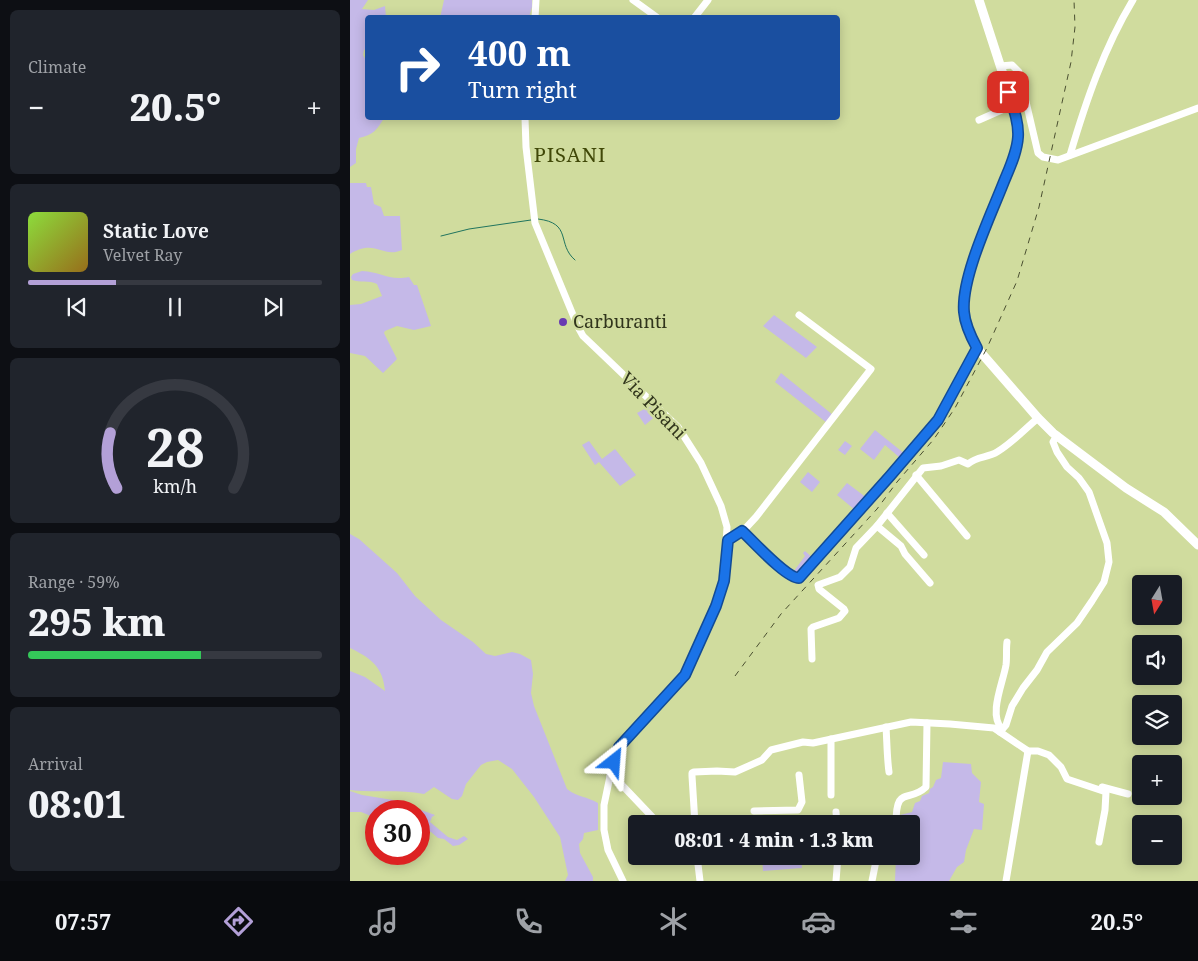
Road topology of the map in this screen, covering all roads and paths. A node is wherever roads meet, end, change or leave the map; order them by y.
1 (536, 0) edge
2 (633, 0) edge
3 (708, 0) edge
4 (978, 0) edge
5 (1134, 0) edge
6 (536, 15) edge
7 (654, 15) edge
8 (696, 15) edge
9 (1000, 66) junction
10 (1012, 105) junction
11 (1198, 108) edge
12 (524, 120) edge
13 (979, 120) dead end
14 (1070, 155) junction
15 (799, 315) dead end
16 (977, 348) junction
17 (1038, 418) junction
18 (1056, 435) junction
19 (916, 475) junction
20 (887, 513) junction
21 (876, 526) junction
22 (742, 531) junction
23 (967, 536) dead end
24 (728, 540) junction
25 (1198, 545) edge
26 (924, 556) dead end
27 (930, 583) dead end
28 (1007, 642) dead end
29 (812, 659) dead end
30 (927, 723) junction
31 (886, 727) junction
32 (1001, 731) junction
33 (831, 739) junction
34 (1028, 751) junction
35 (890, 772) dead end
36 (1064, 773) junction
37 (799, 775) dead end
38 (610, 776) junction
39 (1128, 794) dead end
40 (831, 795) dead end
41 (754, 811) dead end
42 (836, 812) dead end
43 (650, 815) edge
44 (694, 815) edge
45 (836, 815) edge
46 (896, 815) edge
47 (1099, 842) dead end
48 (698, 865) edge
49 (837, 865) edge
50 (875, 865) edge
51 (623, 881) edge
52 (700, 881) edge
53 (836, 881) edge
54 (872, 881) edge
55 (1006, 881) edge

1 - 6 street
2 - 7 street
3 - 8 street
4 - 9 main road
5 - 14 street
9 - 10 main road
9 - 14 street
10 - 13 street
10 - 16 main road
11 - 14 street
12 - 24 street, Via Pisani
15 - 22 street
16 - 17 main road
16 - 22 street
17 - 18 main road
17 - 19 street
18 - 25 main road
18 - 32 street
19 - 20 street
19 - 23 street
20 - 21 street
20 - 26 street
21 - 27 street
21 - 29 street
22 - 24 street
24 - 38 street, Via Pisani
28 - 32 street
30 - 31 street
30 - 32 street
30 - 46 street
31 - 33 street
31 - 35 street
32 - 34 street
33 - 40 street
33 - 44 street
34 - 36 street
34 - 55 street
36 - 39 street
36 - 47 street
37 - 41 street
38 - 43 street
38 - 51 street, Via Pisani
42 - 45 street
48 - 52 street
49 - 53 street
50 - 54 street

